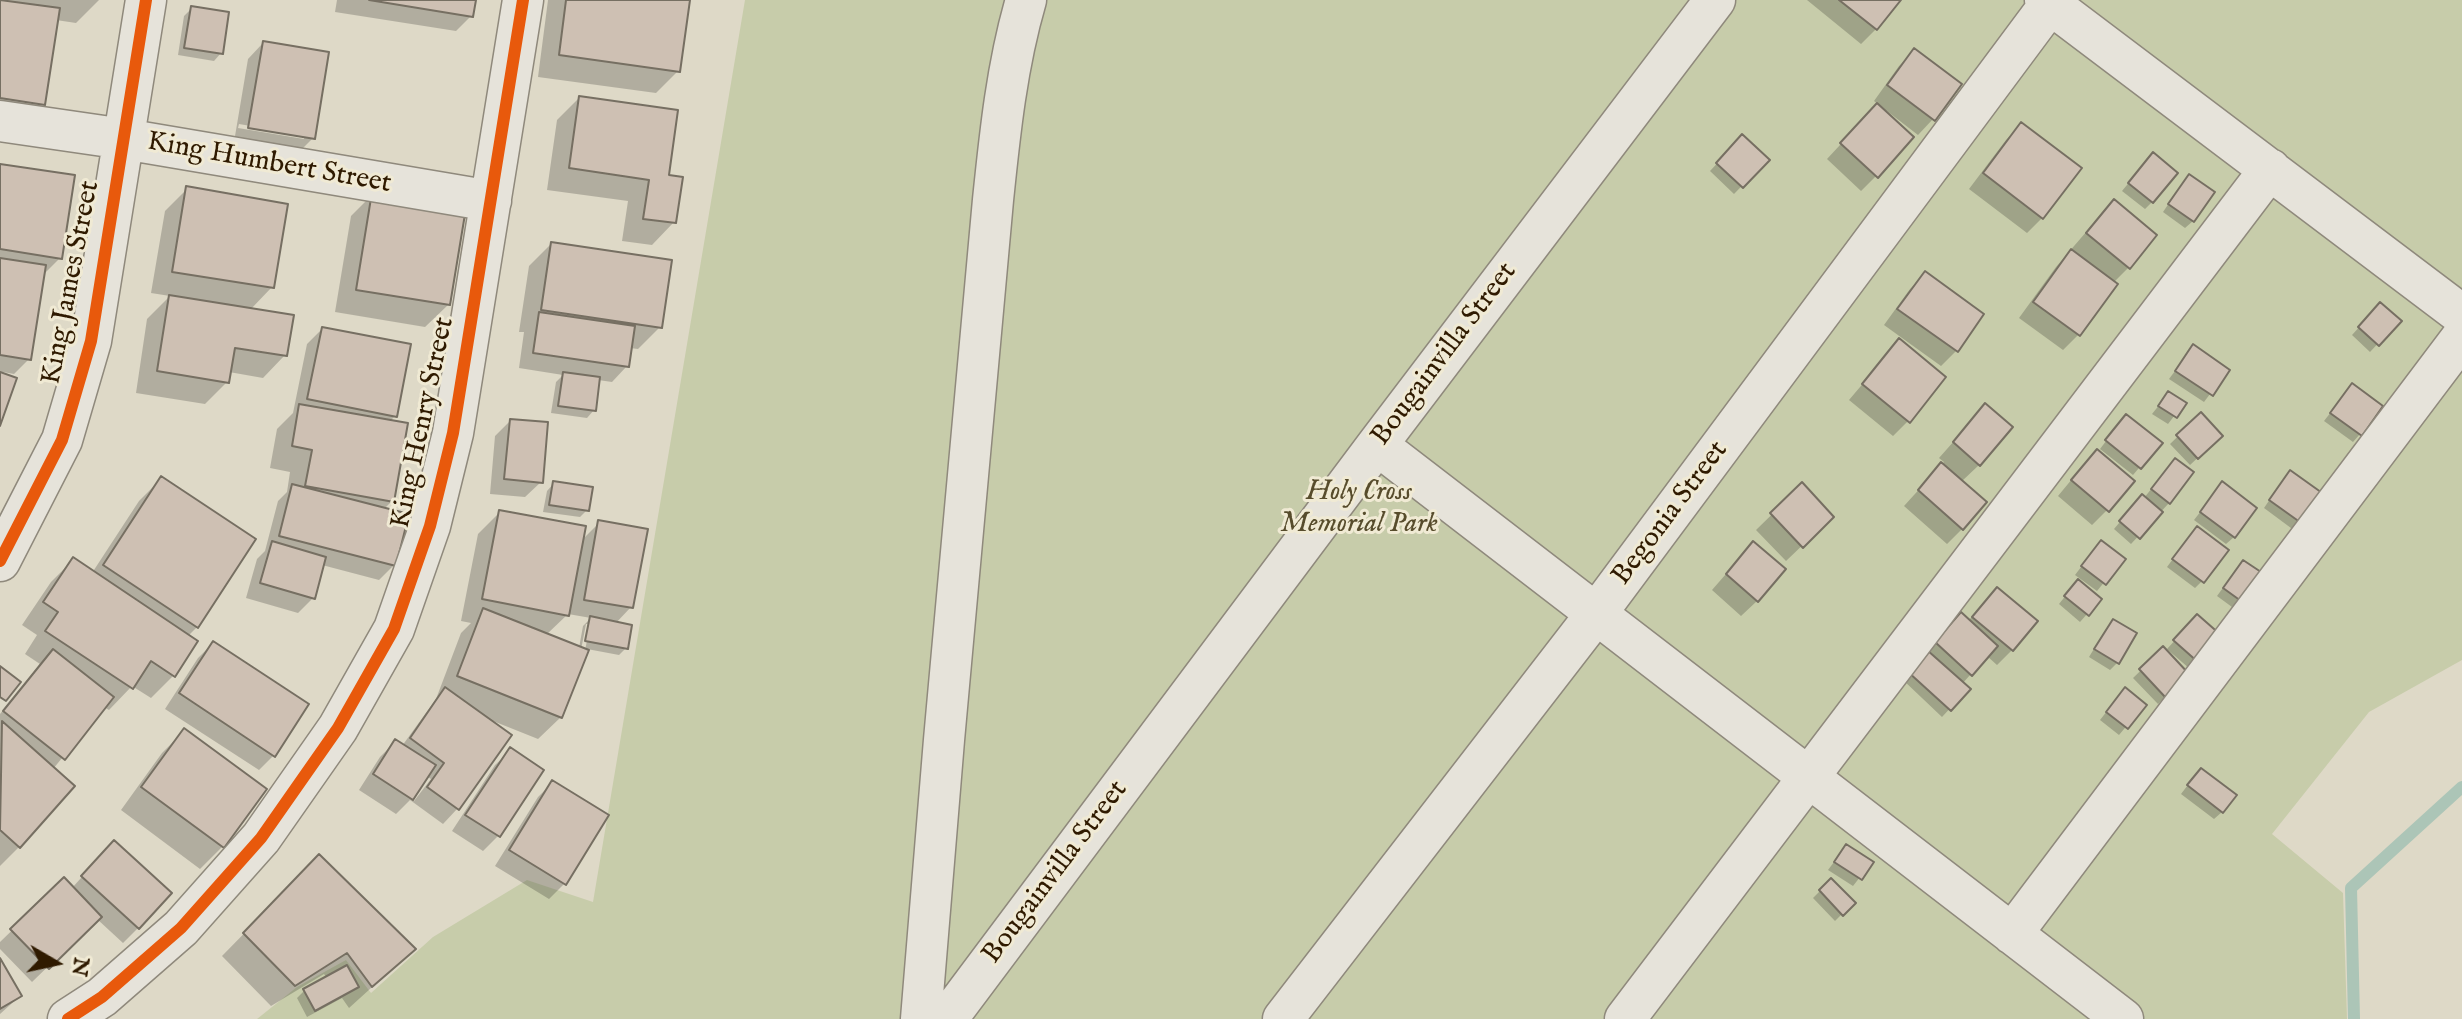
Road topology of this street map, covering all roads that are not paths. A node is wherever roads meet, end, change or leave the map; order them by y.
1 (146, 0) edge
2 (523, 0) edge
3 (1026, 0) edge
4 (1715, 0) edge
5 (2048, 2) edge
6 (0, 121) edge
7 (124, 139) junction
8 (2270, 169) junction
9 (491, 201) junction
10 (2462, 315) edge
11 (2462, 337) edge
12 (1377, 445) junction
13 (0, 561) edge
14 (1596, 614) junction
15 (1808, 777) junction
16 (2012, 934) junction
17 (2115, 1017) edge
18 (68, 1019) edge
19 (921, 1019) edge
20 (947, 1019) edge
21 (1283, 1019) edge
22 (1625, 1019) edge

1 - 7 street, King James Street
2 - 9 street, King Henry Street
3 - 19 street
4 - 12 street, Bougainvilla Street
5 - 8 street
5 - 14 street, Begonia Street
6 - 7 street, King Humbert Street
7 - 9 street, King Humbert Street
7 - 13 street, King James Street
8 - 10 street
8 - 15 street
9 - 18 street, King Henry Street
11 - 16 street
12 - 14 street
12 - 20 street, Bougainvilla Street
14 - 15 street
14 - 21 street, Begonia Street
15 - 16 street
15 - 22 street
16 - 17 street

